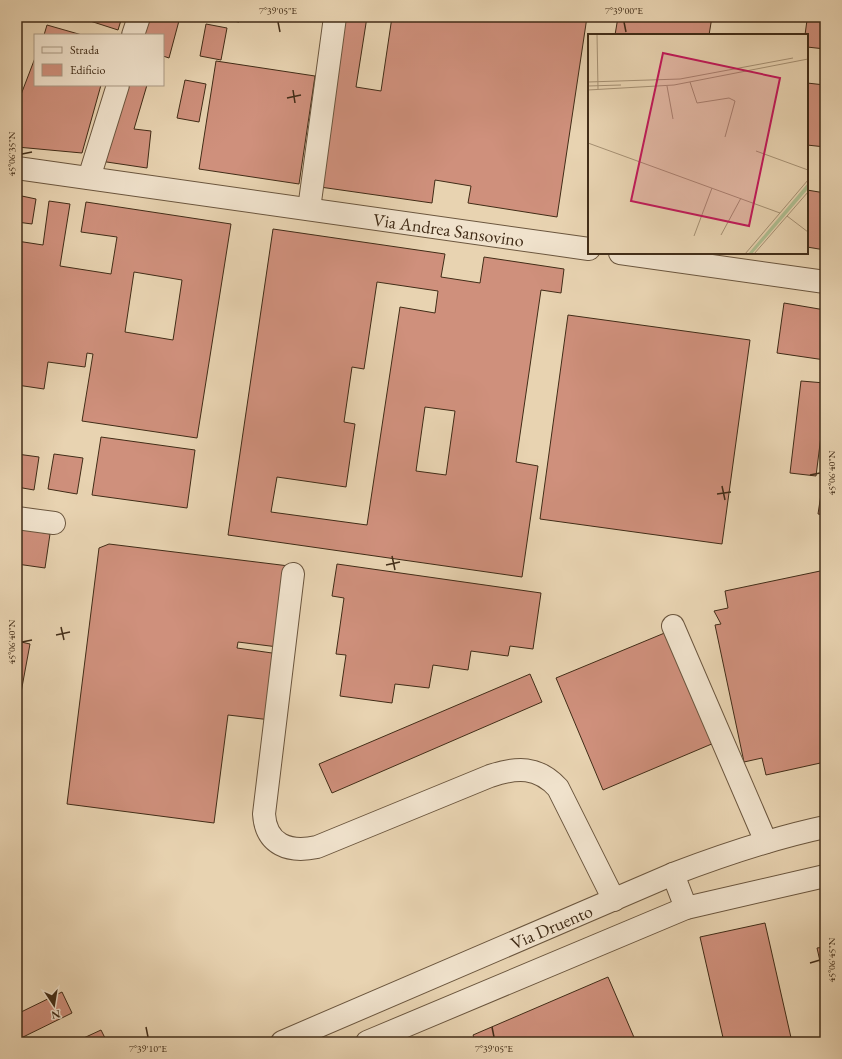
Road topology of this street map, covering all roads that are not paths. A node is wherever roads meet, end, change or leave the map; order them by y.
1 (139, 17) edge
2 (335, 17) edge
3 (133, 34) edge
4 (118, 86) edge
5 (17, 168) edge
6 (89, 178) junction
7 (309, 209) junction
8 (588, 249) edge
9 (627, 254) edge
10 (825, 282) edge
11 (17, 518) edge
12 (54, 523) dead end
13 (292, 574) dead end
14 (673, 626) dead end
15 (825, 827) edge
16 (766, 842) junction
17 (673, 874) junction
18 (825, 876) edge
19 (614, 900) junction
20 (686, 908) junction
21 (282, 1042) edge
22 (367, 1042) edge

1 - 3 street
2 - 7 street
4 - 6 street
5 - 6 street, Via Andrea Sansovino
6 - 7 street, Via Andrea Sansovino
7 - 8 street, Via Andrea Sansovino
9 - 10 street
11 - 12 street
13 - 19 street
14 - 16 street
15 - 16 street, Via Druento
16 - 17 street, Via Druento
17 - 19 street, Via Druento
17 - 20 street
18 - 20 street, Via Druento
19 - 21 street, Via Druento
20 - 22 street, Via Druento

